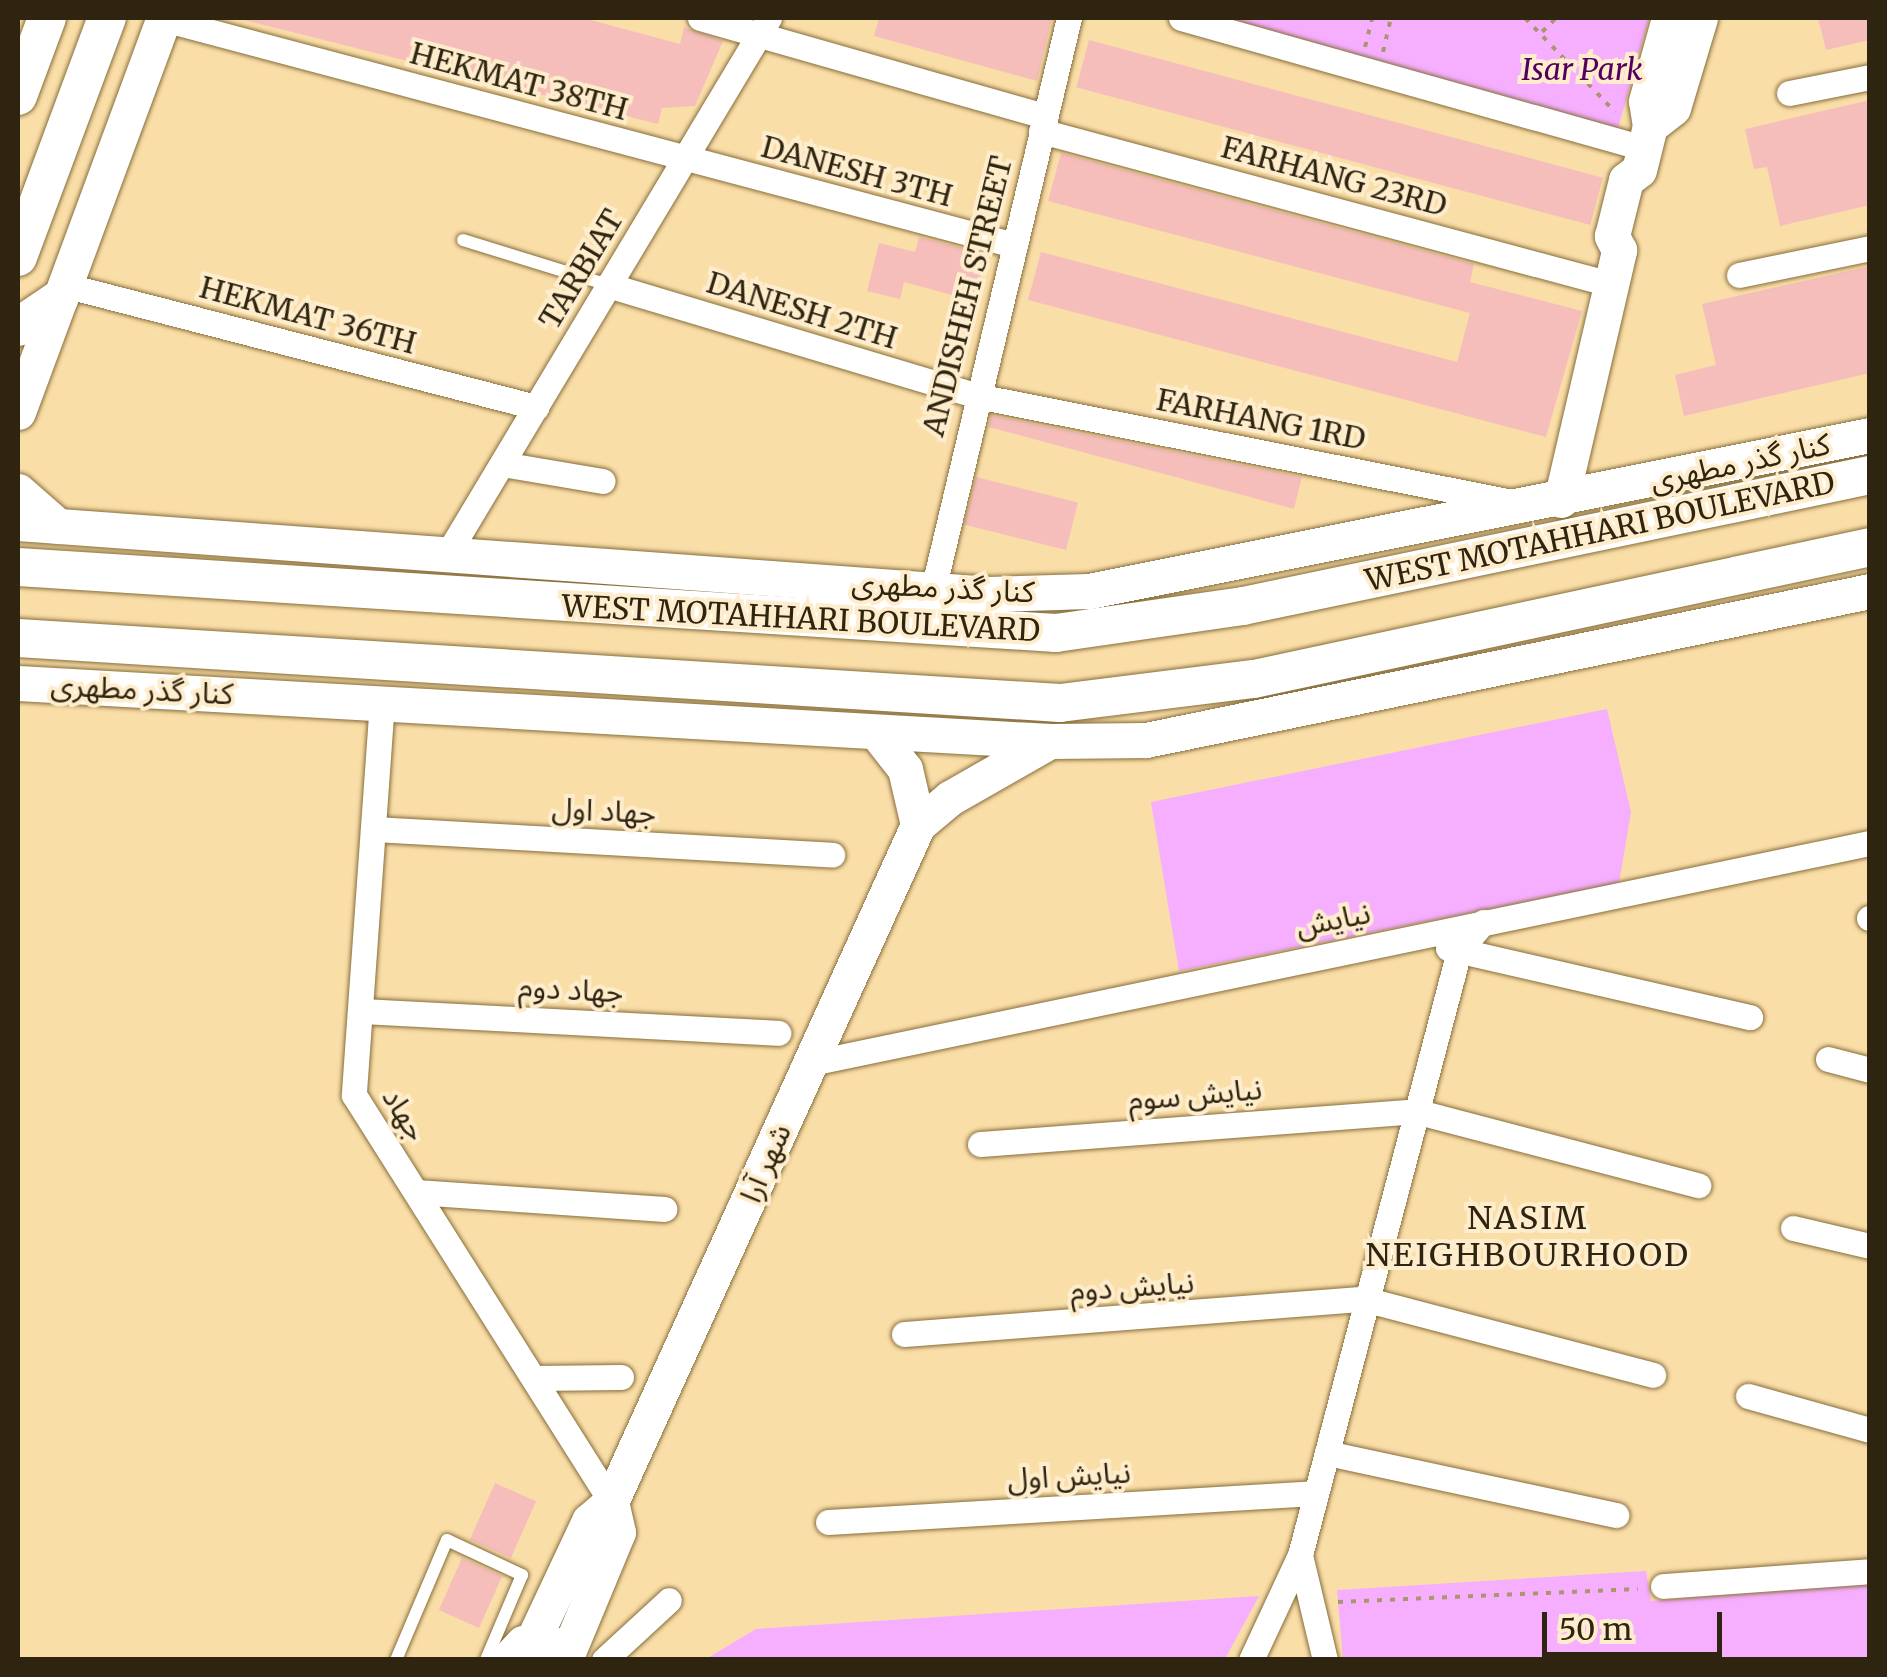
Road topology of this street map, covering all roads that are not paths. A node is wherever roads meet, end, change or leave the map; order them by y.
1 (47, 18) edge
2 (107, 18) edge
3 (164, 18) edge
4 (700, 18) edge
5 (1069, 18) edge
6 (1182, 18) edge
7 (1670, 18) edge
8 (1700, 18) edge
9 (764, 26) edge
10 (1870, 76) edge
11 (1789, 93) dead end
12 (18, 96) edge
13 (1043, 123) junction
14 (1645, 148) junction
15 (684, 159) junction
16 (463, 240) dead end
17 (1014, 245) junction
18 (1870, 248) edge
19 (18, 256) edge
20 (1615, 267) junction
21 (1740, 275) dead end
22 (608, 286) junction
23 (62, 292) junction
24 (18, 327) edge
25 (977, 396) junction
26 (536, 408) junction
27 (18, 412) edge
28 (1870, 435) edge
29 (1828, 444) junction
30 (1870, 452) edge
31 (502, 464) junction
32 (1870, 475) edge
33 (603, 482) dead end
34 (18, 491) edge
35 (1547, 503) junction
36 (18, 523) edge
37 (62, 530) junction
38 (1387, 538) junction
39 (1870, 546) edge
40 (448, 554) junction
41 (1870, 562) edge
42 (18, 567) edge
43 (1336, 587) junction
44 (933, 590) junction
45 (1870, 591) edge
46 (1823, 601) junction
47 (18, 638) edge
48 (18, 682) edge
49 (382, 701) junction
50 (876, 732) junction
51 (1050, 741) junction
52 (918, 825) junction
53 (372, 830) junction
54 (1870, 843) edge
55 (832, 855) dead end
56 (1483, 922) junction
57 (1416, 936) junction
58 (1458, 952) junction
59 (360, 1011) junction
60 (1750, 1018) dead end
61 (778, 1033) dead end
62 (1828, 1059) dead end
63 (810, 1063) junction
64 (1870, 1070) edge
65 (1415, 1111) junction
66 (980, 1144) dead end
67 (1698, 1185) dead end
68 (416, 1192) junction
69 (664, 1209) dead end
70 (1793, 1228) dead end
71 (1870, 1246) edge
72 (1364, 1300) junction
73 (904, 1334) dead end
74 (1653, 1374) dead end
75 (621, 1377) dead end
76 (534, 1378) junction
77 (1748, 1396) dead end
78 (1870, 1430) edge
79 (1327, 1453) junction
80 (1314, 1494) junction
81 (611, 1502) junction
82 (1616, 1515) dead end
83 (828, 1522) dead end
84 (1300, 1555) junction
85 (1870, 1571) edge
86 (1663, 1586) road end
87 (669, 1600) dead end
88 (520, 1650) edge
89 (567, 1658) edge
90 (396, 1660) edge
91 (486, 1660) edge
92 (604, 1660) edge
93 (1251, 1660) edge
94 (1325, 1660) edge

1 - 12 main road
2 - 19 main road
3 - 15 street, HEKMAT 38TH
3 - 23 street
4 - 9 street, FARHANG 23RD
5 - 13 street, ANDISHEH STREET
6 - 14 street
7 - 14 street
8 - 14 street
9 - 13 street, FARHANG 23RD
9 - 15 street, TARBIAT
10 - 11 street
13 - 17 street, ANDISHEH STREET
13 - 20 street, FARHANG 23RD
14 - 20 street
15 - 17 street, DANESH 3TH
15 - 22 street, TARBIAT
16 - 22 lane
17 - 25 street, ANDISHEH STREET
18 - 21 street
20 - 35 street
22 - 25 street, DANESH 2TH
22 - 26 street, TARBIAT
23 - 24 main road
23 - 26 street, HEKMAT 36TH
23 - 27 street
25 - 35 street, FARHANG 1RD
25 - 44 street, ANDISHEH STREET
26 - 31 street, TARBIAT
28 - 29 street, کنار گذر مطهری
29 - 30 street
29 - 35 street, کنار گذر مطهری
31 - 33 street
31 - 40 street, TARBIAT
32 - 43 main road, WEST MOTAHHARI BOULEVARD
34 - 37 street
35 - 38 street, کنار گذر مطهری
36 - 37 street, کنار گذر مطهری
37 - 40 street, کنار گذر مطهری
38 - 43 street
38 - 44 street, کنار گذر مطهری
39 - 47 main road
40 - 44 street, کنار گذر مطهری
41 - 46 street
42 - 43 main road, WEST MOTAHHARI BOULEVARD
45 - 46 street, کنار گذر مطهری
46 - 51 street, کنار گذر مطهری
48 - 49 street, کنار گذر مطهری
49 - 50 street, کنار گذر مطهری
49 - 53 street, جهاد
50 - 51 street, کنار گذر مطهری
50 - 52 street
51 - 52 street
52 - 63 street, شهر آرا
53 - 55 street, جهاد اول
53 - 59 street, جهاد
54 - 56 street, نيايش
56 - 57 street, نيايش
56 - 58 street
57 - 58 street
57 - 63 street, نيايش
58 - 60 street
58 - 65 street
59 - 61 street, جهاد دوم
59 - 68 street, جهاد
62 - 64 street
63 - 81 street, شهر آرا
65 - 66 street, نیایش سوم
65 - 67 street, نیایش سوم
65 - 72 street
68 - 69 street
68 - 76 street, جهاد
70 - 71 street
72 - 73 street, نیایش دوم
72 - 74 street, نیایش دوم
72 - 79 street
75 - 76 street
76 - 81 street, جهاد
77 - 78 street
79 - 80 street
79 - 82 street
80 - 83 street, نیایش اول
80 - 84 street
81 - 88 street, شهر آرا
81 - 89 street, شهر آرا
84 - 93 street
84 - 94 street
85 - 86 street
87 - 92 street
88 - 89 street, شهر آرا
90 - 91 lane

